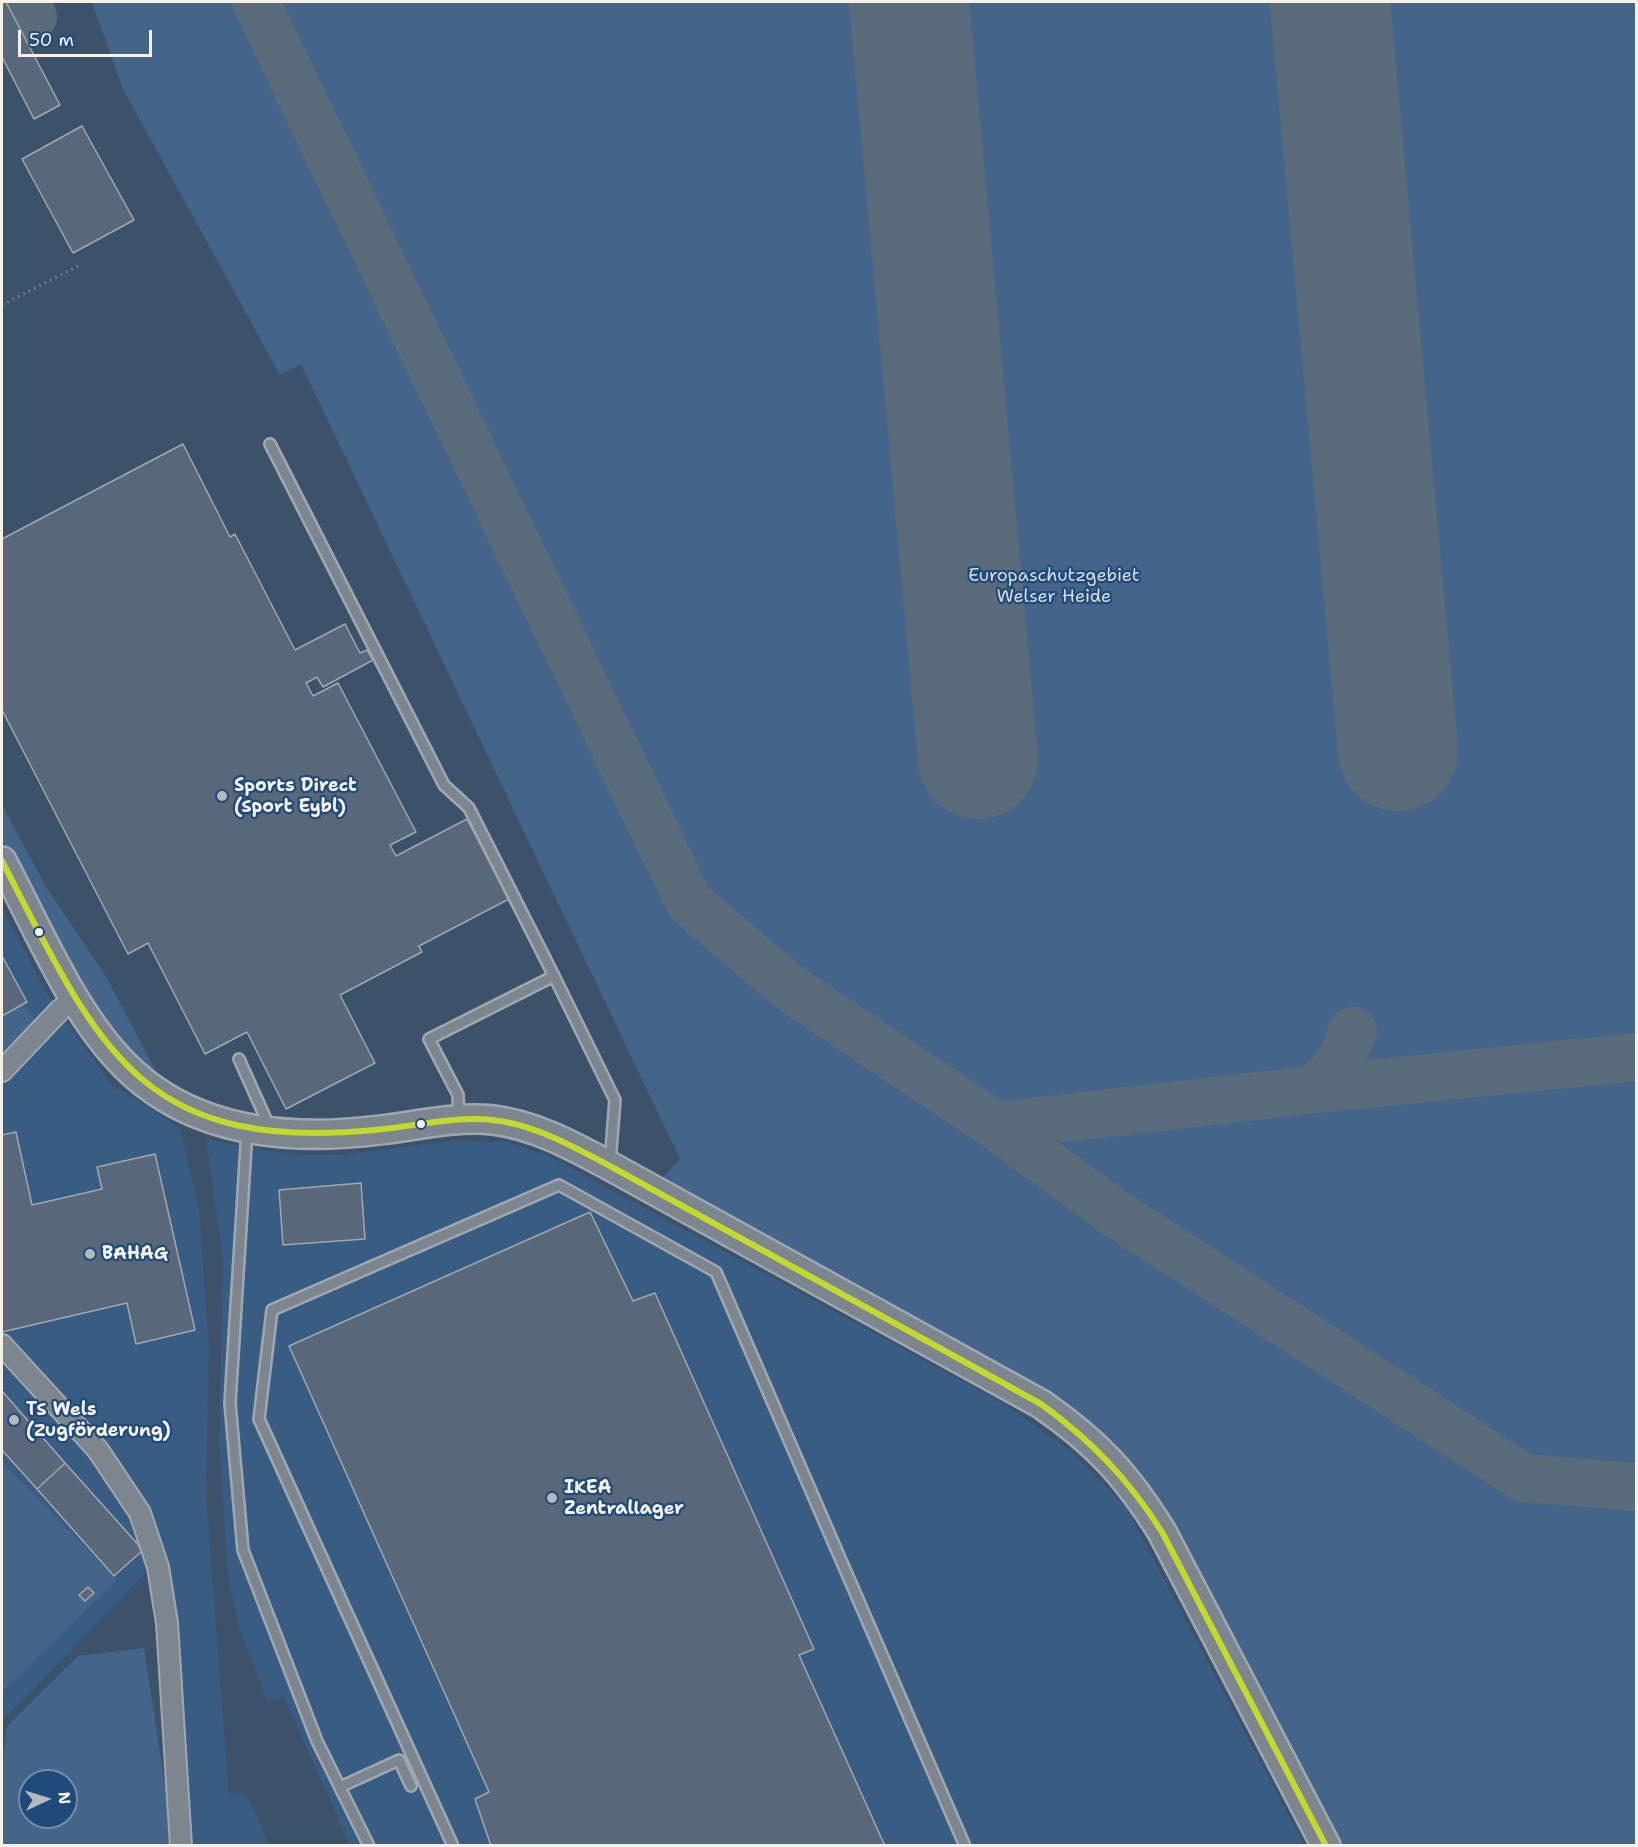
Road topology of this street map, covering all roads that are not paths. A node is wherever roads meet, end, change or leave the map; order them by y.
1 (270, 444) dead end
2 (2, 861) edge
3 (554, 976) junction
4 (75, 998) junction
5 (239, 1059) dead end
6 (2, 1071) edge
7 (459, 1121) junction
8 (260, 1132) junction
9 (610, 1166) junction
10 (2, 1346) edge
11 (411, 1786) dead end
12 (340, 1787) junction
13 (183, 1845) edge
14 (369, 1845) edge
15 (453, 1845) edge
16 (965, 1845) edge
17 (1326, 1845) edge

1 - 3 lane
2 - 4 street
3 - 7 lane
3 - 9 lane
4 - 6 street
4 - 8 street
5 - 8 lane
7 - 8 street
7 - 9 street
8 - 12 lane
9 - 17 street
10 - 13 street
11 - 12 lane
12 - 14 lane
15 - 16 lane

